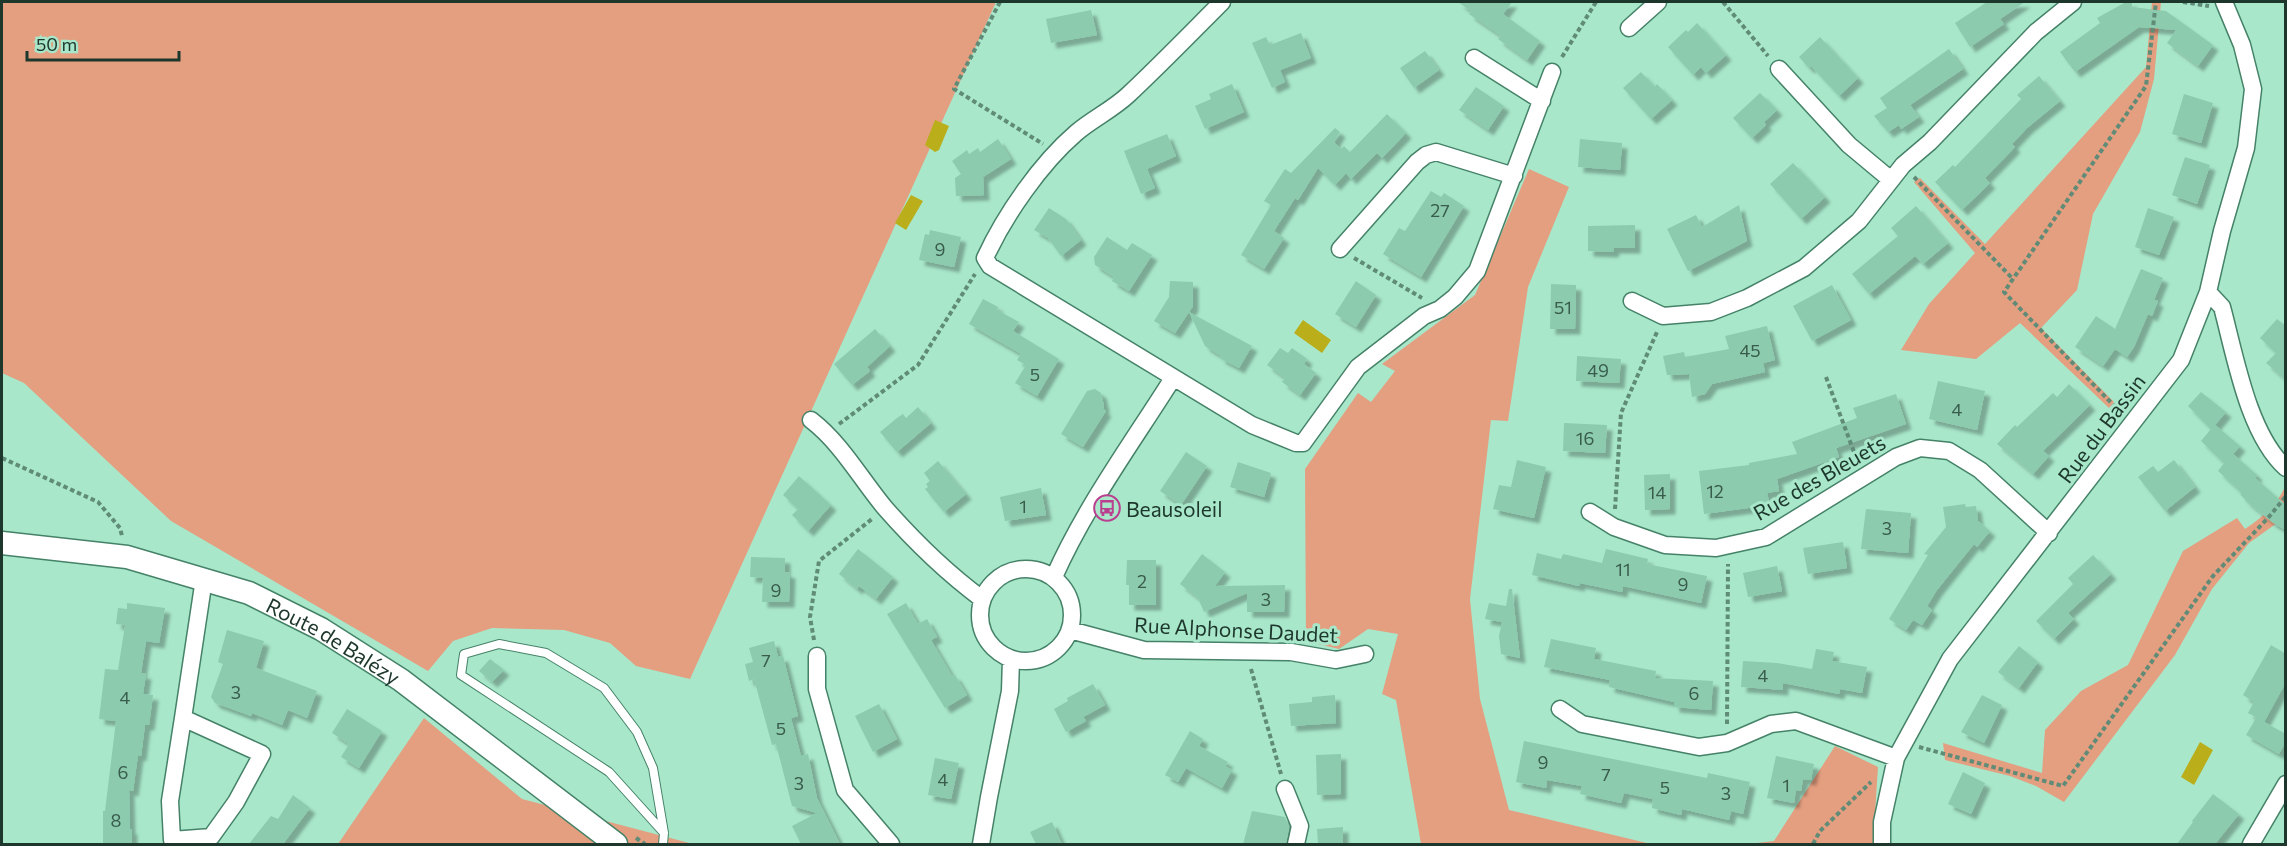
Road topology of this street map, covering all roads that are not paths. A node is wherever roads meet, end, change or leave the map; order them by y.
1 (1222, 2) edge
2 (1658, 2) edge
3 (2073, 2) edge
4 (2224, 2) edge
5 (1629, 28) dead end
6 (1474, 58) dead end
7 (1779, 69) road end
8 (1552, 72) road end
9 (1542, 101) junction
10 (1515, 176) junction
11 (1891, 180) junction
12 (1340, 249) road end
13 (2208, 292) junction
14 (1632, 301) dead end
15 (1173, 378) junction
16 (812, 420) dead end
17 (2286, 468) edge
18 (1590, 512) dead end
19 (2049, 533) junction
20 (2, 543) edge
21 (1054, 577) junction
22 (204, 579) junction
23 (982, 599) junction
24 (1070, 630) junction
25 (1365, 654) dead end
26 (817, 656) road end
27 (1011, 659) junction
28 (1560, 709) dead end
29 (183, 717) junction
30 (1900, 751) junction
31 (2286, 784) edge
32 (1285, 789) road end
33 (664, 833) junction
34 (615, 844) edge
35 (663, 844) edge
36 (891, 844) edge
37 (981, 844) edge
38 (1296, 844) edge
39 (1882, 844) edge
40 (2251, 844) edge

1 - 15 street
2 - 5 street
3 - 11 street
4 - 13 street, Rue du Bassin
6 - 9 street
7 - 11 street
8 - 9 street
9 - 10 street
10 - 12 street
10 - 15 street
11 - 14 street
13 - 17 street
13 - 19 street, Rue du Bassin
15 - 21 street
16 - 23 street
18 - 19 street, Rue des Bleuets
19 - 30 street, Rue du Bassin
20 - 22 main road, Route de Balézy
21 - 23 street
21 - 24 street
22 - 29 street
22 - 34 main road, Route de Balézy
23 - 27 street
24 - 25 street, Rue Alphonse Daudet
24 - 27 street
26 - 36 street
27 - 37 street
28 - 30 street
29 - 29 street
30 - 39 street, Rue du Bassin
31 - 40 street
32 - 38 street
33 - 33 lane
33 - 35 lane

